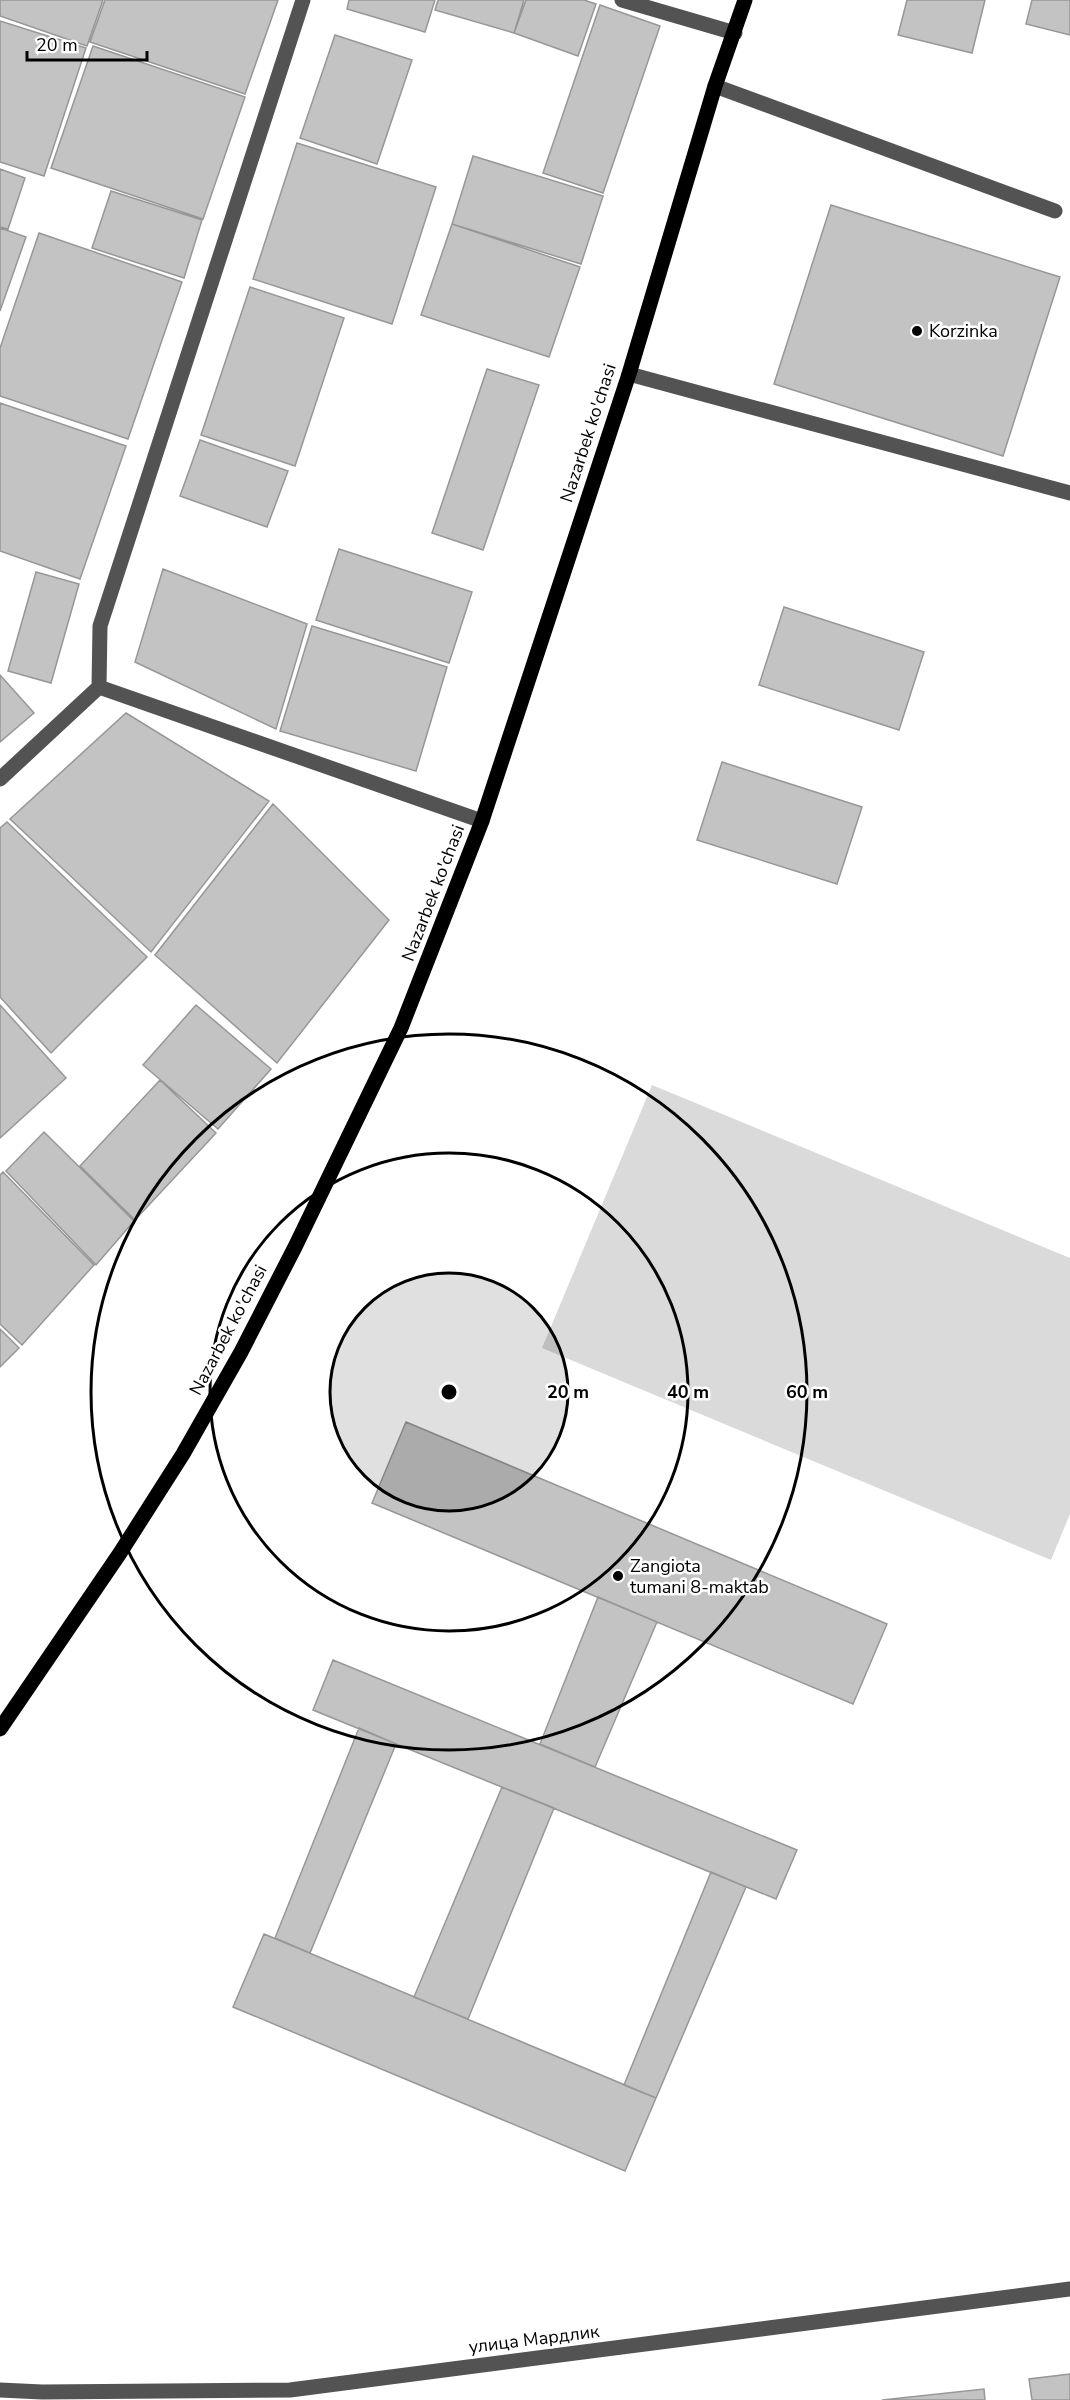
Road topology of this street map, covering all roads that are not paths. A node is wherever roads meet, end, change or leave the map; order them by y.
1 (303, 0) edge
2 (622, 0) edge
3 (745, 0) edge
4 (735, 33) junction
5 (715, 86) junction
6 (1055, 211) dead end
7 (628, 374) junction
8 (1070, 494) edge
9 (99, 687) junction
10 (0, 779) edge
11 (482, 821) junction
12 (0, 1729) edge
13 (1070, 2289) edge
14 (0, 2390) edge
15 (329, 2392) edge
16 (42, 2396) edge

1 - 9 street
2 - 4 street
3 - 4 main road, Nazarbek ko'chasi
4 - 5 main road, Nazarbek ko'chasi
5 - 6 street
5 - 7 main road, Nazarbek ko'chasi
7 - 8 street
7 - 11 main road, Nazarbek ko'chasi
9 - 10 street
9 - 11 street
11 - 12 main road, Nazarbek ko'chasi
13 - 15 street, улица Мардлик
14 - 16 street, улица Мардлик
15 - 16 street, улица Мардлик

